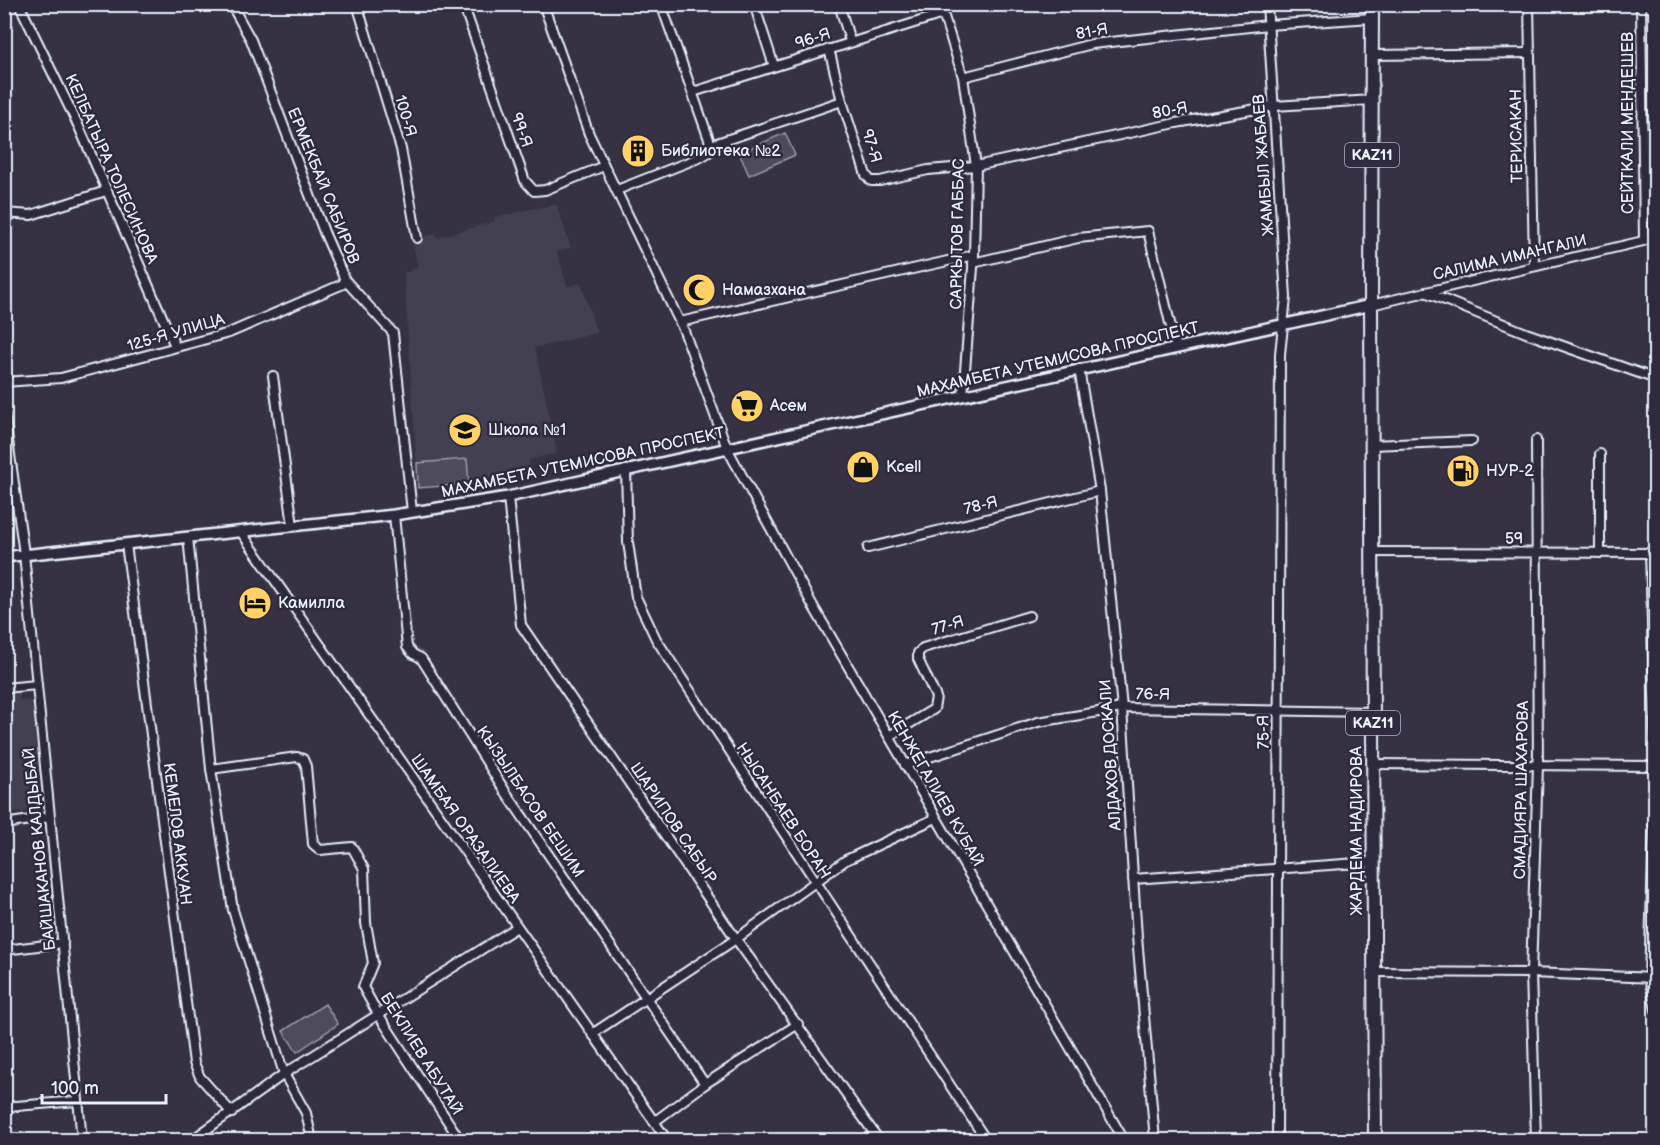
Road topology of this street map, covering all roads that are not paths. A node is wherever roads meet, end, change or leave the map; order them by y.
1 (19, 4) edge
2 (231, 4) edge
3 (357, 4) edge
4 (463, 4) edge
5 (543, 4) edge
6 (661, 4) edge
7 (754, 4) edge
8 (839, 4) edge
9 (940, 4) edge
10 (1267, 4) edge
11 (1372, 4) edge
12 (1528, 4) edge
13 (1641, 4) edge
14 (943, 14) junction
15 (1372, 18) junction
16 (1268, 25) junction
17 (850, 41) junction
18 (829, 49) junction
19 (1529, 53) junction
20 (1373, 55) junction
21 (774, 66) junction
22 (963, 77) junction
23 (693, 92) junction
24 (1373, 100) junction
25 (842, 101) junction
26 (1274, 106) junction
27 (711, 146) junction
28 (604, 166) junction
29 (976, 166) junction
30 (617, 190) junction
31 (106, 191) junction
32 (4, 213) edge
33 (417, 237) dead end
34 (1656, 238) edge
35 (1644, 240) junction
36 (974, 259) junction
37 (1534, 266) junction
38 (345, 280) junction
39 (1425, 292) junction
40 (1371, 305) junction
41 (680, 322) junction
42 (1284, 324) junction
43 (175, 346) junction
44 (1176, 348) junction
45 (1080, 369) junction
46 (273, 376) dead end
47 (1656, 379) edge
48 (4, 382) edge
49 (963, 396) junction
50 (4, 412) edge
51 (1536, 440) dead end
52 (1472, 441) dead end
53 (1371, 445) junction
54 (727, 448) junction
55 (1600, 454) dead end
56 (626, 471) junction
57 (15, 485) junction
58 (4, 486) edge
59 (1100, 491) junction
60 (508, 497) junction
61 (412, 512) junction
62 (394, 515) junction
63 (293, 526) junction
64 (242, 532) junction
65 (188, 537) junction
66 (126, 544) junction
67 (868, 548) dead end
68 (1372, 552) junction
69 (1536, 552) junction
70 (1600, 553) junction
71 (1653, 553) edge
72 (24, 554) junction
73 (4, 557) edge
74 (1029, 616) dead end
75 (37, 685) junction
76 (4, 688) edge
77 (1122, 708) junction
78 (1277, 710) junction
79 (1373, 712) junction
80 (889, 736) junction
81 (1373, 764) junction
82 (905, 765) junction
83 (1538, 765) junction
84 (1656, 766) edge
85 (211, 769) junction
86 (50, 817) junction
87 (936, 818) junction
88 (4, 824) edge
89 (1372, 862) junction
90 (1279, 871) junction
91 (1133, 879) junction
92 (813, 882) junction
93 (517, 927) junction
94 (736, 939) junction
95 (63, 943) junction
96 (4, 950) edge
97 (1374, 972) junction
98 (1531, 973) junction
99 (1652, 978) edge
100 (646, 998) junction
101 (1656, 1010) edge
102 (378, 1014) junction
103 (798, 1024) junction
104 (592, 1034) junction
105 (284, 1074) junction
106 (705, 1084) junction
107 (78, 1101) junction
108 (4, 1107) edge
109 (232, 1113) junction
110 (654, 1122) junction
111 (82, 1140) edge
112 (192, 1140) edge
113 (312, 1140) edge
114 (460, 1140) edge
115 (667, 1140) edge
116 (879, 1140) edge
117 (986, 1140) edge
118 (1124, 1140) edge
119 (1155, 1140) edge
120 (1277, 1140) edge
121 (1375, 1140) edge
122 (1536, 1140) edge

1 - 31 street, КЕЛБАТЫРА ТОЛЕСИНОВА
2 - 38 street, ЕРМЕКБАЙ САБИРОВ
3 - 33 street, 100-Я
4 - 28 street, 99-Я
5 - 28 street, КЕНЖЕГАЛИЕВ КУБАЙ
6 - 23 street
7 - 21 street
8 - 17 street
9 - 14 street, САРКЫТОВ ГАББАС
10 - 16 street, ЖАМБЫЛ ЖАБАЕВ
11 - 15 highway, KAZ11
12 - 19 street, ТЕРИСАКАН
13 - 35 street, СЕЙТКАЛИ МЕНДЕШЕВ
14 - 17 street, 96-Я
14 - 22 street, САРКЫТОВ ГАББАС
15 - 16 street, 81-Я
15 - 20 highway, KAZ11
16 - 22 street, 81-Я
16 - 26 street, ЖАМБЫЛ ЖАБАЕВ
17 - 18 street, 96-Я
18 - 21 street, 96-Я
18 - 25 street, 97-Я
19 - 20 street
19 - 37 street, ТЕРИСАКАН
20 - 24 highway, KAZ11
21 - 23 street, 96-Я
22 - 29 street, САРКЫТОВ ГАББАС
23 - 27 street
24 - 26 street, 80-Я
24 - 40 highway, KAZ11
25 - 27 street
25 - 29 street, 97-Я
26 - 29 street, 80-Я
26 - 42 street, ЖАМБЫЛ ЖАБАЕВ
27 - 30 street
28 - 30 street, КЕНЖЕГАЛИЕВ КУБАЙ
29 - 36 street, САРКЫТОВ ГАББАС
30 - 41 street, КЕНЖЕГАЛИЕВ КУБАЙ
31 - 32 street
31 - 43 street, КЕЛБАТЫРА ТОЛЕСИНОВА
34 - 35 street, САЛИМА ИМАНГАЛИ
35 - 37 street, САЛИМА ИМАНГАЛИ
36 - 41 street
36 - 44 street
36 - 49 street, САРКЫТОВ ГАББАС
37 - 39 street, САЛИМА ИМАНГАЛИ
38 - 43 street, 125-Я УЛИЦА
38 - 61 street, ЕРМЕКБАЙ САБИРОВ
39 - 40 street, САЛИМА ИМАНГАЛИ
39 - 47 street
40 - 42 street, МАХАМБЕТА УТЕМИСОВА ПРОСПЕКТ
40 - 53 highway, ЖАРДЕМА НАДИРОВА / KAZ11
41 - 54 street, КЕНЖЕГАЛИЕВ КУБАЙ
42 - 44 street, МАХАМБЕТА УТЕМИСОВА ПРОСПЕКТ
42 - 78 street, 75-Я
43 - 48 street, 125-Я УЛИЦА
44 - 45 street, МАХАМБЕТА УТЕМИСОВА ПРОСПЕКТ
45 - 49 street, МАХАМБЕТА УТЕМИСОВА ПРОСПЕКТ
45 - 59 street, АЛДАХОВ ДОСКАЛИ
46 - 63 street
49 - 54 street, МАХАМБЕТА УТЕМИСОВА ПРОСПЕКТ
50 - 57 street, БАЙШАКАНОВ КАЛДЫБАЙ
51 - 69 street, СМАДИЯРА ШАХАРОВА
52 - 53 street
53 - 68 highway, ЖАРДЕМА НАДИРОВА / KAZ11
54 - 56 street, МАХАМБЕТА УТЕМИСОВА ПРОСПЕКТ
54 - 80 street, КЕНЖЕГАЛИЕВ КУБАЙ
55 - 70 street
56 - 60 street, МАХАМБЕТА УТЕМИСОВА ПРОСПЕКТ
56 - 92 street, НЫСАНБАЕВ БОРАН
57 - 58 street
57 - 72 street, БАЙШАКАНОВ КАЛДЫБАЙ
59 - 67 street, 78-Я
59 - 77 street, АЛДАХОВ ДОСКАЛИ
60 - 61 street, МАХАМБЕТА УТЕМИСОВА ПРОСПЕКТ
60 - 94 street, ШАРИПОВ САБЫР
61 - 62 street, МАХАМБЕТА УТЕМИСОВА ПРОСПЕКТ
62 - 63 street, МАХАМБЕТА УТЕМИСОВА ПРОСПЕКТ
62 - 100 street, КЫЗЫЛБАСОВ БЕШИМ
63 - 64 street, МАХАМБЕТА УТЕМИСОВА ПРОСПЕКТ
64 - 65 street, МАХАМБЕТА УТЕМИСОВА ПРОСПЕКТ
64 - 93 street, ШАМБАЯ ОРАЗАЛИЕВА
65 - 66 street, МАХАМБЕТА УТЕМИСОВА ПРОСПЕКТ
65 - 85 street
66 - 72 street, МАХАМБЕТА УТЕМИСОВА ПРОСПЕКТ
66 - 109 street, КЕМЕЛОВ АККУАН
68 - 69 street, 59
68 - 79 highway, ЖАРДЕМА НАДИРОВА / KAZ11
69 - 70 street, 59
69 - 83 street, СМАДИЯРА ШАХАРОВА
70 - 71 street, 59
71 - 84 street
72 - 73 street, МАХАМБЕТА УТЕМИСОВА ПРОСПЕКТ
72 - 75 street, БАЙШАКАНОВ КАЛДЫБАЙ
74 - 80 street, 77-Я
75 - 76 street
75 - 86 street, БАЙШАКАНОВ КАЛДЫБАЙ
77 - 78 street, 76-Я
77 - 82 street, 76-Я
77 - 91 street, АЛДАХОВ ДОСКАЛИ
78 - 79 street, 76-Я
78 - 90 street, 75-Я
79 - 81 highway, ЖАРДЕМА НАДИРОВА / KAZ11
80 - 82 street, КЕНЖЕГАЛИЕВ КУБАЙ
81 - 83 street
81 - 89 highway, ЖАРДЕМА НАДИРОВА / KAZ11
82 - 87 street, КЕНЖЕГАЛИЕВ КУБАЙ
83 - 84 street
83 - 98 street, СМАДИЯРА ШАХАРОВА
84 - 99 street
85 - 102 street, БЕКЛИЕВ АБУТАЙ
85 - 105 street
86 - 88 street
86 - 95 street, БАЙШАКАНОВ КАЛДЫБАЙ
87 - 92 street
87 - 118 street, КЕНЖЕГАЛИЕВ КУБАЙ
89 - 90 street
89 - 97 highway, ЖАРДЕМА НАДИРОВА / KAZ11
90 - 91 street
90 - 120 street, 75-Я
91 - 119 street, АЛДАХОВ ДОСКАЛИ
92 - 94 street
92 - 117 street, НЫСАНБАЕВ БОРАН
93 - 102 street
93 - 104 street, ШАМБАЯ ОРАЗАЛИЕВА
94 - 100 street
94 - 103 street, ШАРИПОВ САБЫР
95 - 96 street
95 - 107 street, БАЙШАКАНОВ КАЛДЫБАЙ
97 - 98 street
97 - 121 highway, ЖАРДЕМА НАДИРОВА / KAZ11
98 - 99 street
98 - 122 street, СМАДИЯРА ШАХАРОВА
99 - 101 street
100 - 104 street
100 - 106 street, КЫЗЫЛБАСОВ БЕШИМ
102 - 105 street
102 - 114 street, БЕКЛИЕВ АБУТАЙ
103 - 106 street
103 - 116 street, ШАРИПОВ САБЫР
104 - 110 street, ШАМБАЯ ОРАЗАЛИЕВА
105 - 109 street
105 - 113 street
106 - 110 street
107 - 108 street
107 - 111 street, БАЙШАКАНОВ КАЛДЫБАЙ
109 - 112 street
110 - 115 street, ШАМБАЯ ОРАЗАЛИЕВА

